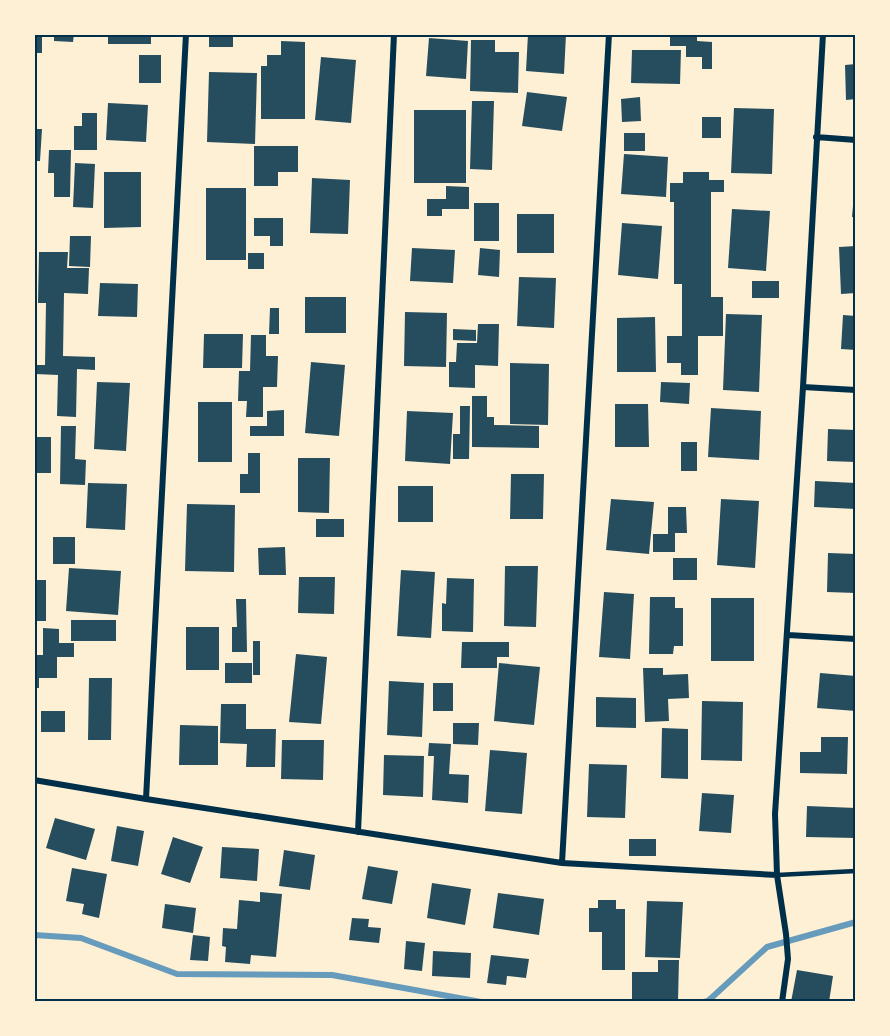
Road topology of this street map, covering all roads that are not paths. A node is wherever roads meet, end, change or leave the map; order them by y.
1 (186, 34) edge
2 (394, 34) edge
3 (609, 34) edge
4 (823, 34) edge
5 (816, 136) junction
6 (855, 140) edge
7 (803, 387) junction
8 (855, 390) edge
9 (788, 635) junction
10 (855, 639) edge
11 (34, 780) edge
12 (146, 799) junction
13 (358, 832) junction
14 (562, 863) junction
15 (855, 871) edge
16 (777, 875) junction
17 (782, 1002) edge

1 - 12 street
2 - 13 street
3 - 14 street
4 - 5 street
5 - 6 street
5 - 7 street
7 - 8 street
7 - 9 street
9 - 10 street
9 - 16 street
11 - 12 street
12 - 13 street
13 - 14 street
14 - 16 street
15 - 16 lane
16 - 17 street

